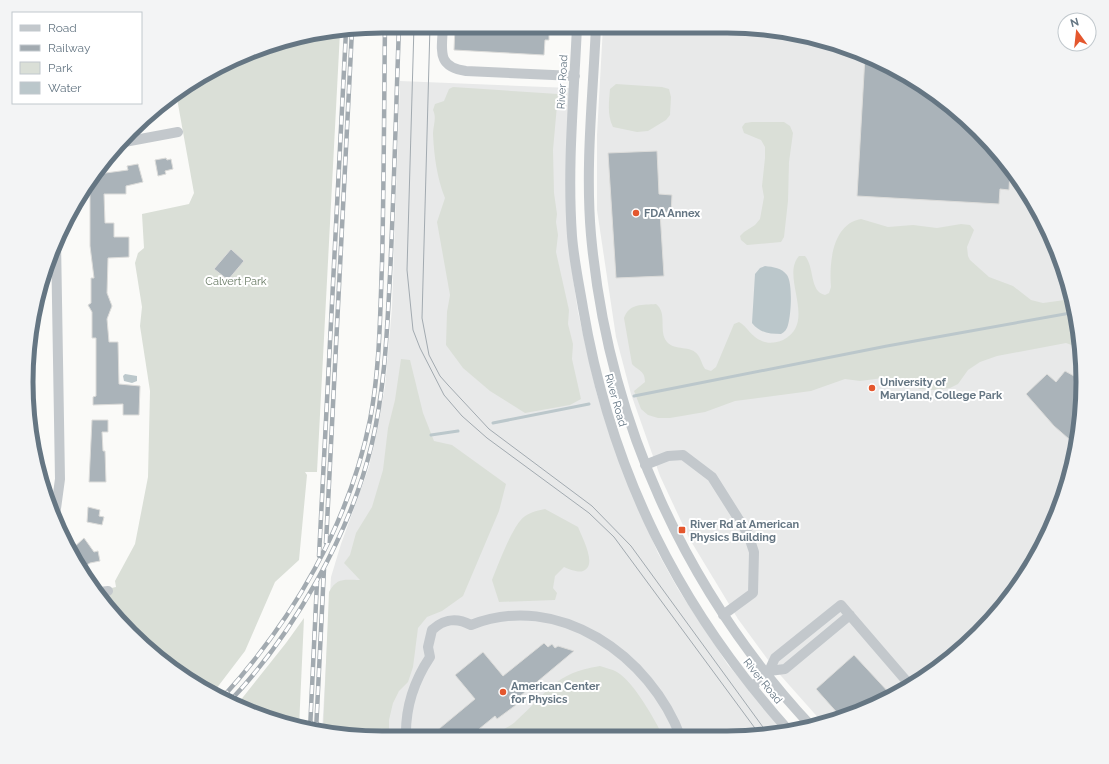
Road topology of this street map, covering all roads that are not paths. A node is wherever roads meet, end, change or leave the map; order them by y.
1 (443, 33) edge
2 (577, 33) edge
3 (596, 33) edge
4 (575, 76) junction
5 (178, 132) dead end
6 (130, 141) edge
7 (56, 258) edge
8 (645, 465) junction
9 (56, 506) edge
10 (723, 615) junction
11 (850, 616) junction
12 (768, 673) junction
13 (907, 681) edge
14 (752, 687) junction
15 (807, 721) edge
16 (785, 726) edge
17 (407, 731) edge
18 (678, 731) edge

1 - 4 street
2 - 4 street, River Road
3 - 8 street, River Road
4 - 14 street, River Road
5 - 6 street
7 - 9 street
8 - 10 street, River Road
8 - 10 street
10 - 12 street, River Road
11 - 12 street
11 - 12 street
11 - 13 street
12 - 14 street
12 - 15 street, River Road
14 - 16 street, River Road
17 - 18 street

